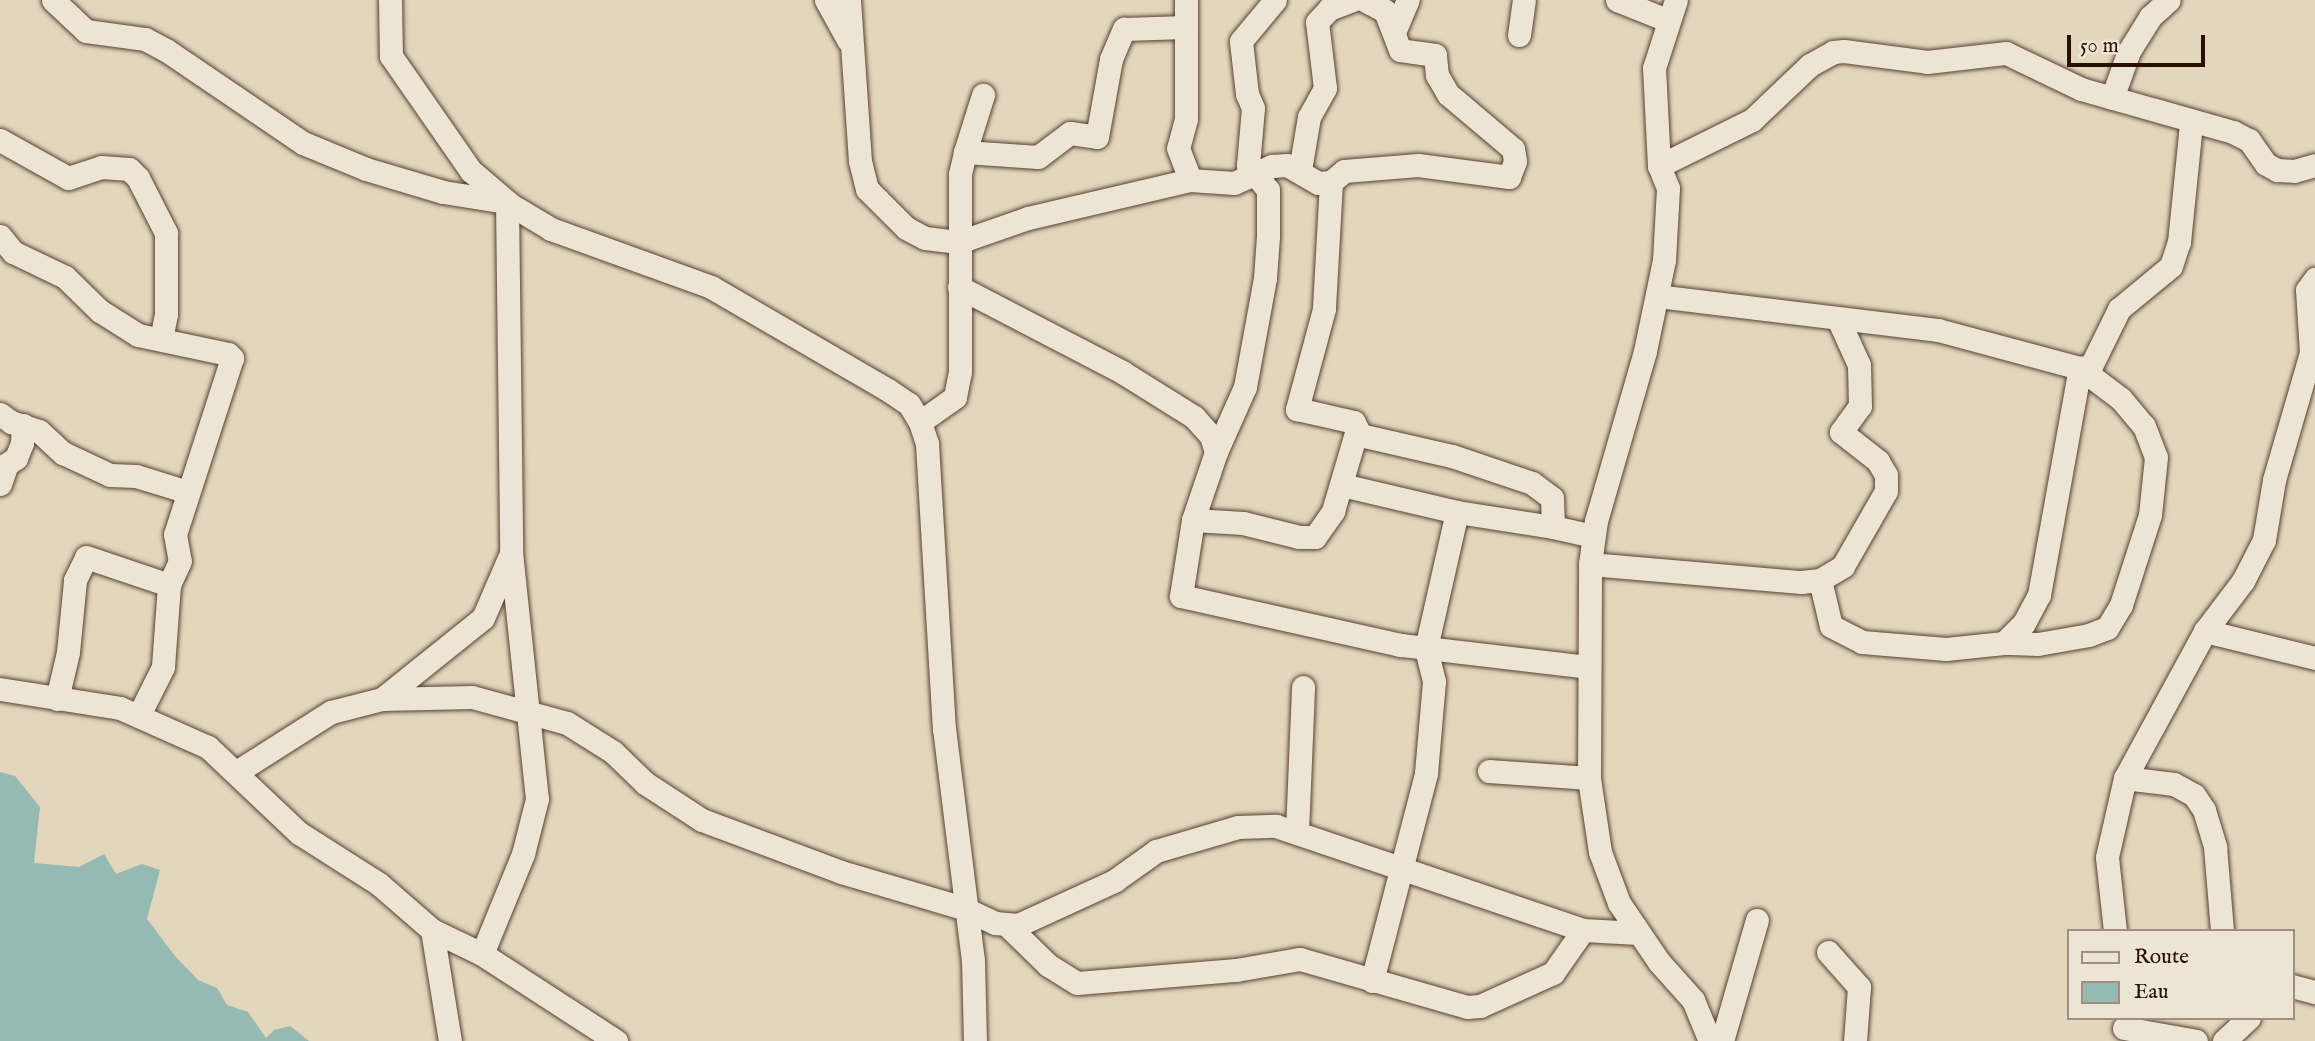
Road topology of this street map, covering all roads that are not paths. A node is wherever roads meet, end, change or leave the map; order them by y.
1 (52, 0) edge
2 (390, 0) edge
3 (826, 0) edge
4 (849, 0) edge
5 (1186, 0) edge
6 (1275, 0) edge
7 (1353, 0) edge
8 (1364, 0) edge
9 (1409, 0) edge
10 (1524, 0) edge
11 (1617, 0) edge
12 (2169, 0) edge
13 (1672, 10) edge
14 (1186, 27) junction
15 (1395, 30) junction
16 (1519, 36) dead end
17 (852, 47) junction
18 (983, 95) dead end
19 (2112, 98) junction
20 (2191, 122) junction
21 (0, 140) edge
22 (965, 152) junction
23 (1659, 166) junction
24 (2305, 168) edge
25 (1300, 170) junction
26 (1251, 173) junction
27 (1190, 180) junction
28 (1331, 182) junction
29 (2315, 182) edge
30 (507, 202) junction
31 (0, 236) edge
32 (959, 242) junction
33 (2315, 279) edge
34 (959, 287) junction
35 (1657, 296) junction
36 (1839, 321) junction
37 (160, 339) junction
38 (2080, 368) junction
39 (0, 414) edge
40 (920, 422) junction
41 (23, 425) junction
42 (1356, 433) junction
43 (1216, 452) junction
44 (2, 469) edge
45 (1342, 485) junction
46 (188, 492) junction
47 (1457, 512) junction
48 (1193, 520) junction
49 (1553, 527) junction
50 (1593, 536) junction
51 (511, 552) junction
52 (1590, 564) junction
53 (1820, 580) junction
54 (169, 585) junction
55 (2205, 631) junction
56 (2004, 643) junction
57 (1426, 648) junction
58 (2315, 658) edge
59 (1587, 667) junction
60 (1303, 687) dead end
61 (0, 689) edge
62 (57, 699) junction
63 (382, 699) junction
64 (530, 713) junction
65 (139, 716) junction
66 (238, 771) junction
67 (1489, 771) dead end
68 (1589, 778) junction
69 (2126, 778) junction
70 (1297, 832) junction
71 (1398, 869) junction
72 (963, 908) junction
73 (1757, 920) dead end
74 (1007, 925) junction
75 (2115, 929) edge
76 (2222, 929) edge
77 (432, 930) junction
78 (1583, 930) junction
79 (1638, 933) junction
80 (1828, 952) dead end
81 (482, 954) junction
82 (1371, 981) junction
83 (2294, 987) edge
84 (2315, 992) edge
85 (2247, 1020) edge
86 (2124, 1029) edge
87 (450, 1041) edge
88 (616, 1041) edge
89 (975, 1041) edge
90 (1710, 1041) edge
91 (1722, 1041) edge
92 (1855, 1041) edge
93 (2196, 1041) edge
94 (2224, 1041) edge

1 - 30 street
2 - 30 street
3 - 17 street
4 - 17 street
5 - 14 street
6 - 26 street
7 - 25 street
8 - 15 street
9 - 15 street
10 - 16 street
11 - 13 street
12 - 19 street
13 - 23 street
14 - 22 street
14 - 27 street
15 - 28 street
17 - 32 street
18 - 22 street
19 - 20 street
19 - 23 street
20 - 24 street
20 - 38 street
21 - 37 street
22 - 32 street
23 - 35 street
24 - 29 street
25 - 26 street
25 - 28 street
26 - 27 street
26 - 43 street
27 - 32 street
28 - 42 street
30 - 40 street
30 - 51 street
31 - 37 street
32 - 34 street
33 - 55 street
34 - 40 street
34 - 43 street
35 - 36 street
35 - 50 street
36 - 38 street
36 - 53 street
37 - 46 street
38 - 56 street
38 - 56 street
39 - 41 street
40 - 72 street
41 - 44 street
41 - 46 street
42 - 45 street
42 - 49 street
43 - 48 street
45 - 47 street
45 - 48 street
46 - 54 street
47 - 49 street
47 - 57 street
48 - 57 street
49 - 50 street
50 - 52 street
51 - 63 street
51 - 64 street
52 - 53 street
52 - 59 street
53 - 56 street
54 - 62 street
54 - 65 street
55 - 58 street
55 - 69 street
57 - 59 street
57 - 71 street
59 - 68 street
60 - 70 street
61 - 62 street
62 - 65 street
63 - 64 street
63 - 66 street
64 - 72 street
64 - 81 street
65 - 66 street
66 - 77 street
67 - 68 street
68 - 79 street
69 - 75 street
69 - 76 street
70 - 71 street
70 - 74 street
71 - 78 street
71 - 82 street
72 - 74 street
72 - 89 street
73 - 91 street
74 - 82 street
77 - 81 street
77 - 87 street
78 - 79 street
78 - 82 street
79 - 90 street
80 - 92 street
81 - 88 street
83 - 84 street
85 - 94 street
86 - 93 street

